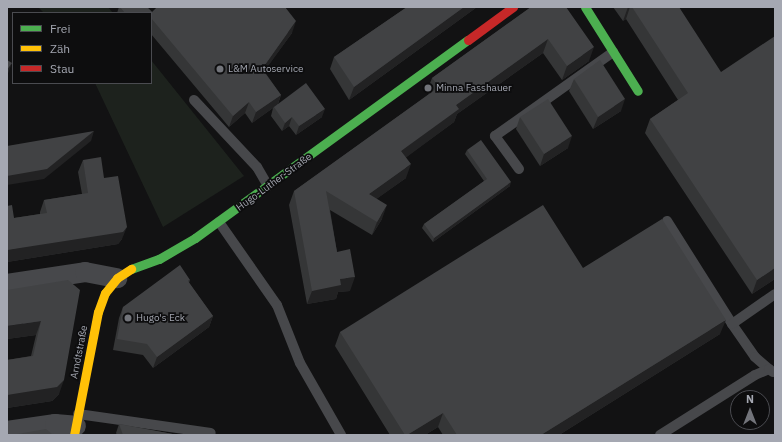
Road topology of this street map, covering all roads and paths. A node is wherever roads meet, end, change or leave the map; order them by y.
1 (513, 7) edge
2 (585, 7) edge
3 (613, 52) junction
4 (638, 91) dead end
5 (194, 100) dead end
6 (519, 168) dead end
7 (268, 186) junction
8 (667, 221) dead end
9 (219, 222) junction
10 (117, 278) junction
11 (7, 284) edge
12 (775, 294) edge
13 (732, 324) junction
14 (772, 371) edge
15 (76, 425) edge
16 (7, 431) edge
17 (211, 433) dead end
18 (341, 435) edge
19 (660, 435) edge

1 - 7 street, Hugo-Luther-Straße
2 - 3 street
3 - 4 street
3 - 6 lane
5 - 7 lane
7 - 9 street, Hugo-Luther-Straße
8 - 13 lane
9 - 10 street, Hugo-Luther-Straße
9 - 18 lane
10 - 11 street
10 - 15 street, Arndtstraße
12 - 13 lane
13 - 14 lane
14 - 19 lane
15 - 16 street
15 - 17 lane

